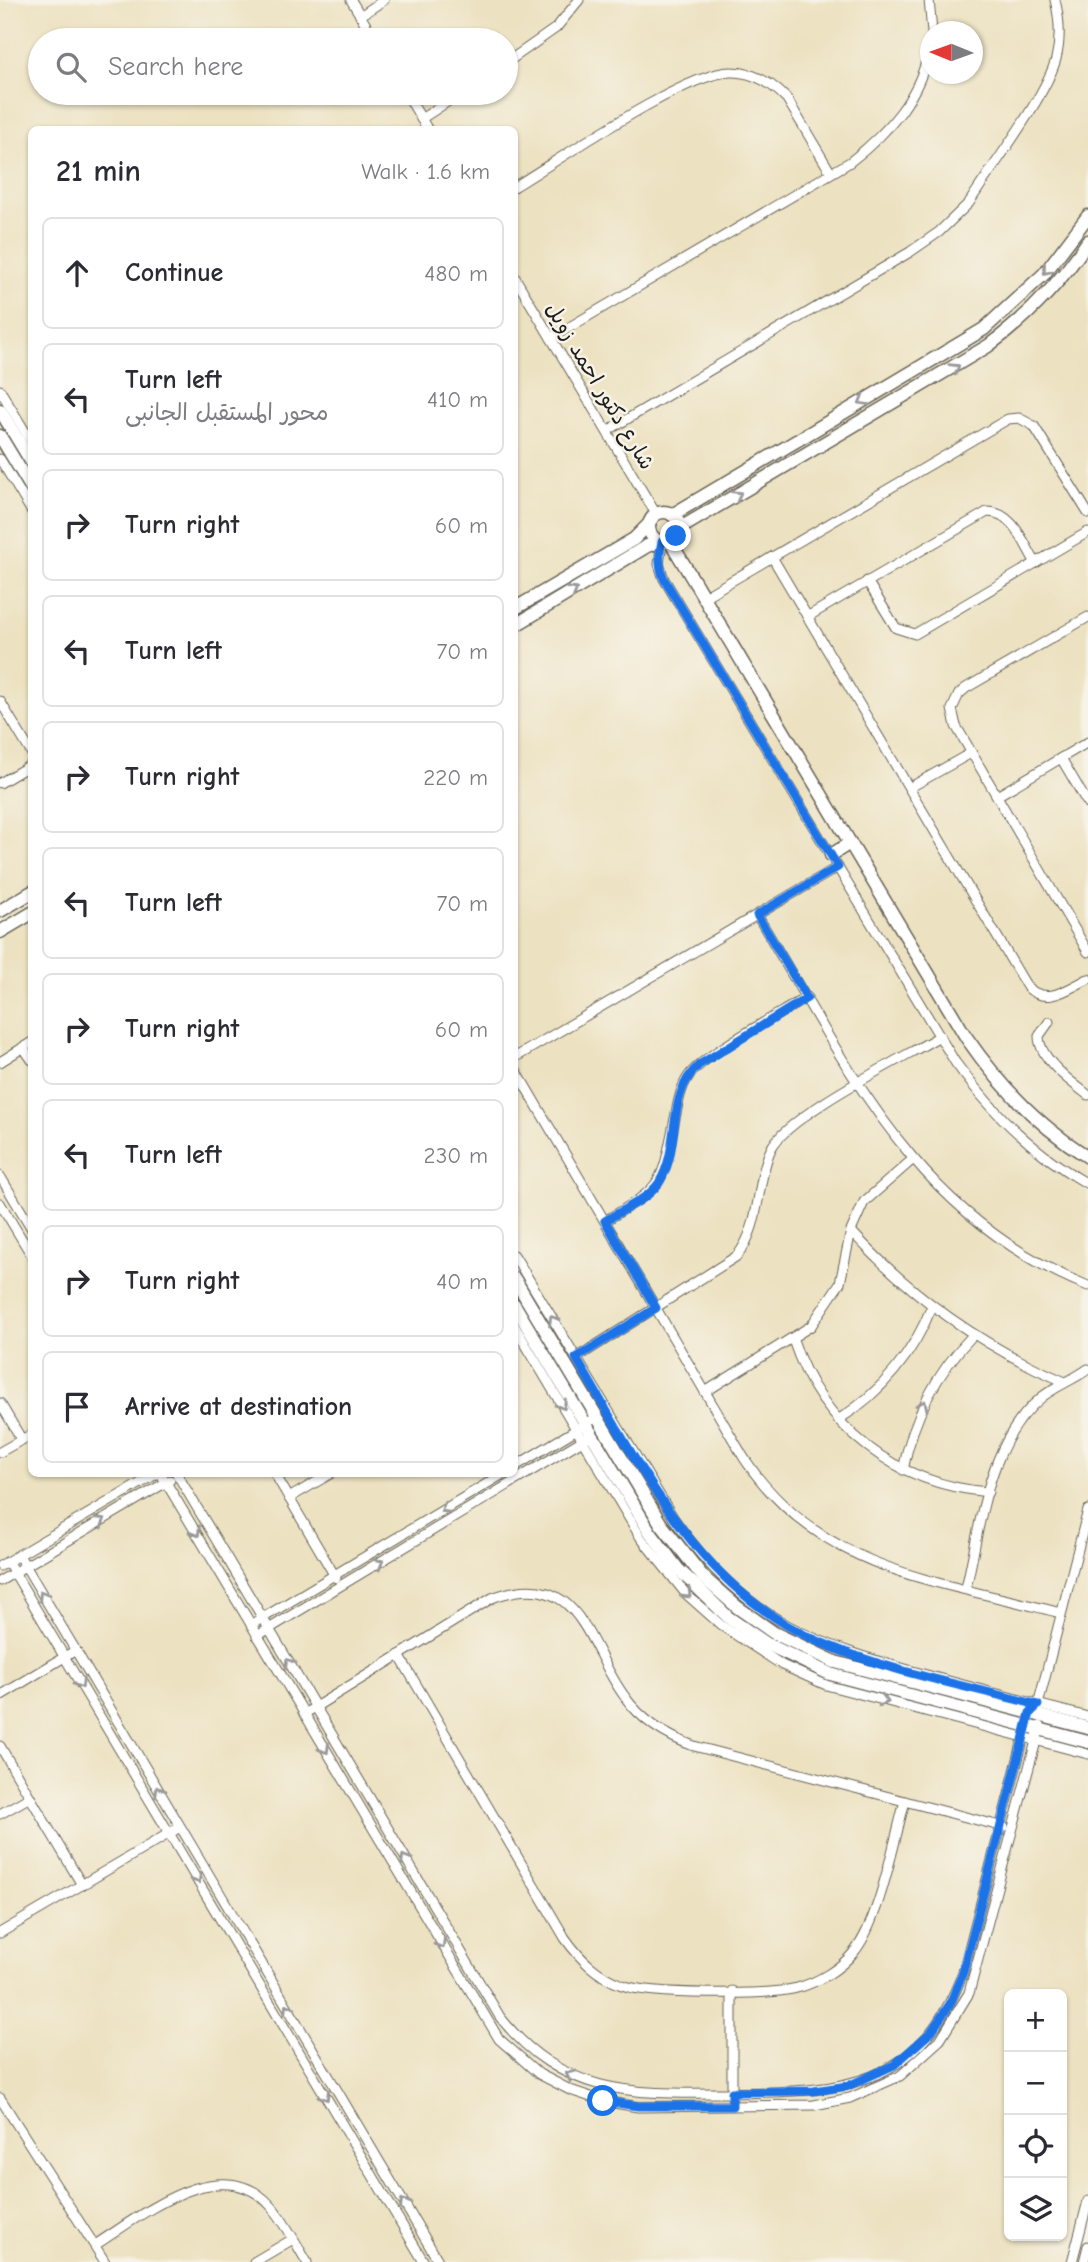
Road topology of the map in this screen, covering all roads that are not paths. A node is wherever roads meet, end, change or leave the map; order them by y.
1 (384, 0) edge
2 (579, 0) edge
3 (929, 0) edge
4 (1055, 0) edge
5 (354, 1) edge
6 (360, 16) junction
7 (931, 21) edge
8 (368, 28) edge
9 (518, 54) edge
10 (920, 82) edge
11 (413, 105) edge
12 (443, 105) edge
13 (421, 119) junction
14 (425, 126) edge
15 (831, 173) junction
16 (518, 185) edge
17 (1088, 216) edge
18 (1088, 241) edge
19 (518, 283) edge
20 (551, 338) junction
21 (0, 390) edge
22 (0, 410) edge
23 (607, 431) junction
24 (0, 436) edge
25 (28, 436) edge
26 (28, 456) edge
27 (0, 459) edge
28 (28, 482) edge
29 (28, 505) edge
30 (1088, 513) edge
31 (672, 515) junction
32 (652, 519) junction
33 (678, 529) junction
34 (1088, 532) edge
35 (664, 542) junction
36 (772, 556) junction
37 (1035, 563) junction
38 (867, 581) junction
39 (545, 591) junction
40 (704, 597) junction
41 (552, 604) junction
42 (518, 607) edge
43 (807, 617) junction
44 (1088, 617) edge
45 (518, 624) edge
46 (0, 701) edge
47 (1088, 742) edge
48 (28, 747) edge
49 (971, 753) junction
50 (1061, 758) junction
51 (28, 766) edge
52 (0, 783) edge
53 (909, 788) junction
54 (997, 796) junction
55 (1088, 804) edge
56 (850, 843) junction
57 (831, 855) junction
58 (838, 867) junction
59 (28, 894) edge
60 (0, 911) edge
61 (28, 915) edge
62 (757, 915) junction
63 (0, 932) edge
64 (1088, 952) edge
65 (1088, 979) edge
66 (807, 998) junction
67 (1049, 1022) dead end
68 (940, 1036) junction
69 (27, 1045) edge
70 (518, 1056) edge
71 (0, 1062) edge
72 (518, 1074) edge
73 (859, 1084) junction
74 (1088, 1095) edge
75 (1088, 1157) edge
76 (912, 1160) junction
77 (0, 1176) edge
78 (1088, 1184) edge
79 (0, 1203) edge
80 (605, 1221) junction
81 (28, 1222) edge
82 (851, 1231) junction
83 (28, 1249) edge
84 (518, 1262) edge
85 (518, 1284) edge
86 (1088, 1286) edge
87 (932, 1307) junction
88 (656, 1308) junction
89 (518, 1311) edge
90 (518, 1330) edge
91 (973, 1335) junction
92 (793, 1340) junction
93 (576, 1358) junction
94 (1088, 1369) edge
95 (1065, 1382) junction
96 (705, 1392) junction
97 (592, 1396) junction
98 (0, 1403) edge
99 (838, 1420) junction
100 (590, 1429) junction
101 (28, 1436) edge
102 (22, 1440) junction
103 (0, 1452) edge
104 (518, 1465) edge
105 (903, 1470) junction
106 (154, 1477) edge
107 (161, 1477) edge
108 (174, 1477) edge
109 (178, 1477) edge
110 (277, 1477) edge
111 (325, 1477) edge
112 (487, 1478) edge
113 (166, 1483) junction
114 (496, 1492) junction
115 (988, 1492) junction
116 (289, 1499) junction
117 (1088, 1510) edge
118 (19, 1555) junction
119 (4, 1564) edge
120 (26, 1566) junction
121 (14, 1573) junction
122 (334, 1575) junction
123 (0, 1581) edge
124 (341, 1586) junction
125 (966, 1588) junction
126 (1061, 1613) junction
127 (262, 1618) junction
128 (251, 1625) junction
129 (269, 1629) junction
130 (257, 1636) junction
131 (76, 1650) junction
132 (399, 1655) junction
133 (64, 1657) junction
134 (0, 1696) edge
135 (315, 1707) junction
136 (304, 1714) junction
137 (1088, 1717) edge
138 (1034, 1724) junction
139 (1088, 1728) edge
140 (1088, 1742) edge
141 (0, 1746) edge
142 (1088, 1754) edge
143 (30, 1797) junction
144 (905, 1801) junction
145 (0, 1814) edge
146 (1001, 1826) junction
147 (180, 1827) junction
148 (1013, 1829) junction
149 (169, 1833) junction
150 (82, 1885) junction
151 (0, 1933) edge
152 (732, 1991) junction
153 (732, 2092) junction
154 (0, 2098) edge
155 (732, 2106) junction
156 (1088, 2201) edge
157 (1084, 2229) edge
158 (293, 2239) junction
159 (95, 2245) junction
160 (1088, 2246) edge
161 (106, 2262) edge
162 (254, 2262) edge
163 (307, 2262) edge
164 (424, 2262) edge
165 (439, 2262) edge
166 (1072, 2262) edge
167 (1084, 2262) edge

1 - 6 street
2 - 9 street
3 - 7 street
4 - 23 street
5 - 6 street
6 - 8 street
10 - 15 street
11 - 13 street
12 - 13 street
13 - 14 street
15 - 16 street
15 - 20 street
17 -> 31 street
33 -> 18 street
19 - 20 street, شارع دكتور احمد زويل
20 - 23 street, شارع دكتور احمد زويل
21 - 25 street
22 - 26 street
23 - 32 street, شارع دكتور احمد زويل
24 - 28 street
27 - 29 street
30 - 36 street
31 - 32 street
31 - 33 street
32 - 35 street
32 - 39 street
33 - 35 street
34 - 37 street
35 - 40 street
41 -> 35 street
35 - 57 street
36 - 40 street
36 - 43 street
37 - 38 street
37 - 38 street
38 - 43 street
39 - 41 street
39 - 42 street
40 - 56 street
41 - 45 street
43 - 53 street
44 - 49 street
46 - 48 street
47 - 50 street
49 - 53 street
49 - 54 street
50 - 54 street
50 - 55 street
51 - 52 street
53 - 65 street
54 - 64 street
56 - 57 street
56 - 75 street
57 - 58 street
58 - 62 street
58 - 68 street
59 - 60 street
61 - 63 street
62 - 66 street
62 - 70 street
66 - 73 street
66 - 80 street
67 - 74 street
68 - 73 street
68 - 78 street
69 - 71 street
72 - 80 street
73 - 76 street
73 - 88 street
76 - 82 street
76 - 86 street
77 - 81 street
79 - 83 street
80 - 88 street
82 - 87 street
82 - 92 street
93 -> 84 street
85 - 97 street
87 - 91 street
87 - 99 street
88 - 93 street
88 - 96 street
89 - 100 street
90 -> 100 street
91 - 95 street
105 -> 91 street
92 - 96 street
92 - 99 street
93 - 97 street
94 - 95 street
95 - 115 street
96 - 125 street
97 - 100 street
97 - 138 street
98 - 102 street
99 - 105 street
100 - 104 street
100 - 114 street
100 - 138 street
100 -> 138 street
101 - 102 street
102 - 103 street
105 - 115 street
106 - 118 street
107 - 113 street
108 - 113 street
109 - 127 street
110 - 116 street
111 - 116 street
112 - 114 street
112 -> 122 street
120 -> 113 street
113 -> 128 street
124 -> 114 street
115 - 125 street
116 - 122 street
117 - 126 street
118 - 119 street
118 - 120 street
119 - 121 street
120 - 121 street
131 -> 120 street
121 - 123 street
121 - 133 street
122 - 124 street
122 - 127 street
124 - 129 street
125 - 126 street
126 - 138 street
127 - 128 street
127 - 129 street
128 - 130 street
129 - 130 street
135 -> 129 street
130 - 136 street
131 - 133 street
147 -> 131 street
132 - 135 street
132 - 144 street
132 - 152 street
133 - 134 street
133 -> 149 street
135 - 136 street
153 -> 135 street
136 -> 155 street
137 - 138 street
138 - 139 street
138 - 140 street
138 - 142 street
138 - 146 street
138 - 148 street
141 - 143 street
143 - 145 street
143 - 150 street
144 - 146 street
144 - 152 street
146 - 148 street
146 - 153 street
147 - 149 street
165 -> 147 street
148 - 155 street
149 - 150 street
149 -> 164 street
150 - 151 street
152 - 153 street
153 - 155 street
154 - 159 street
156 - 157 street
157 - 166 street
158 - 159 street
158 - 162 street
158 - 163 street
159 - 161 street
160 - 167 street

